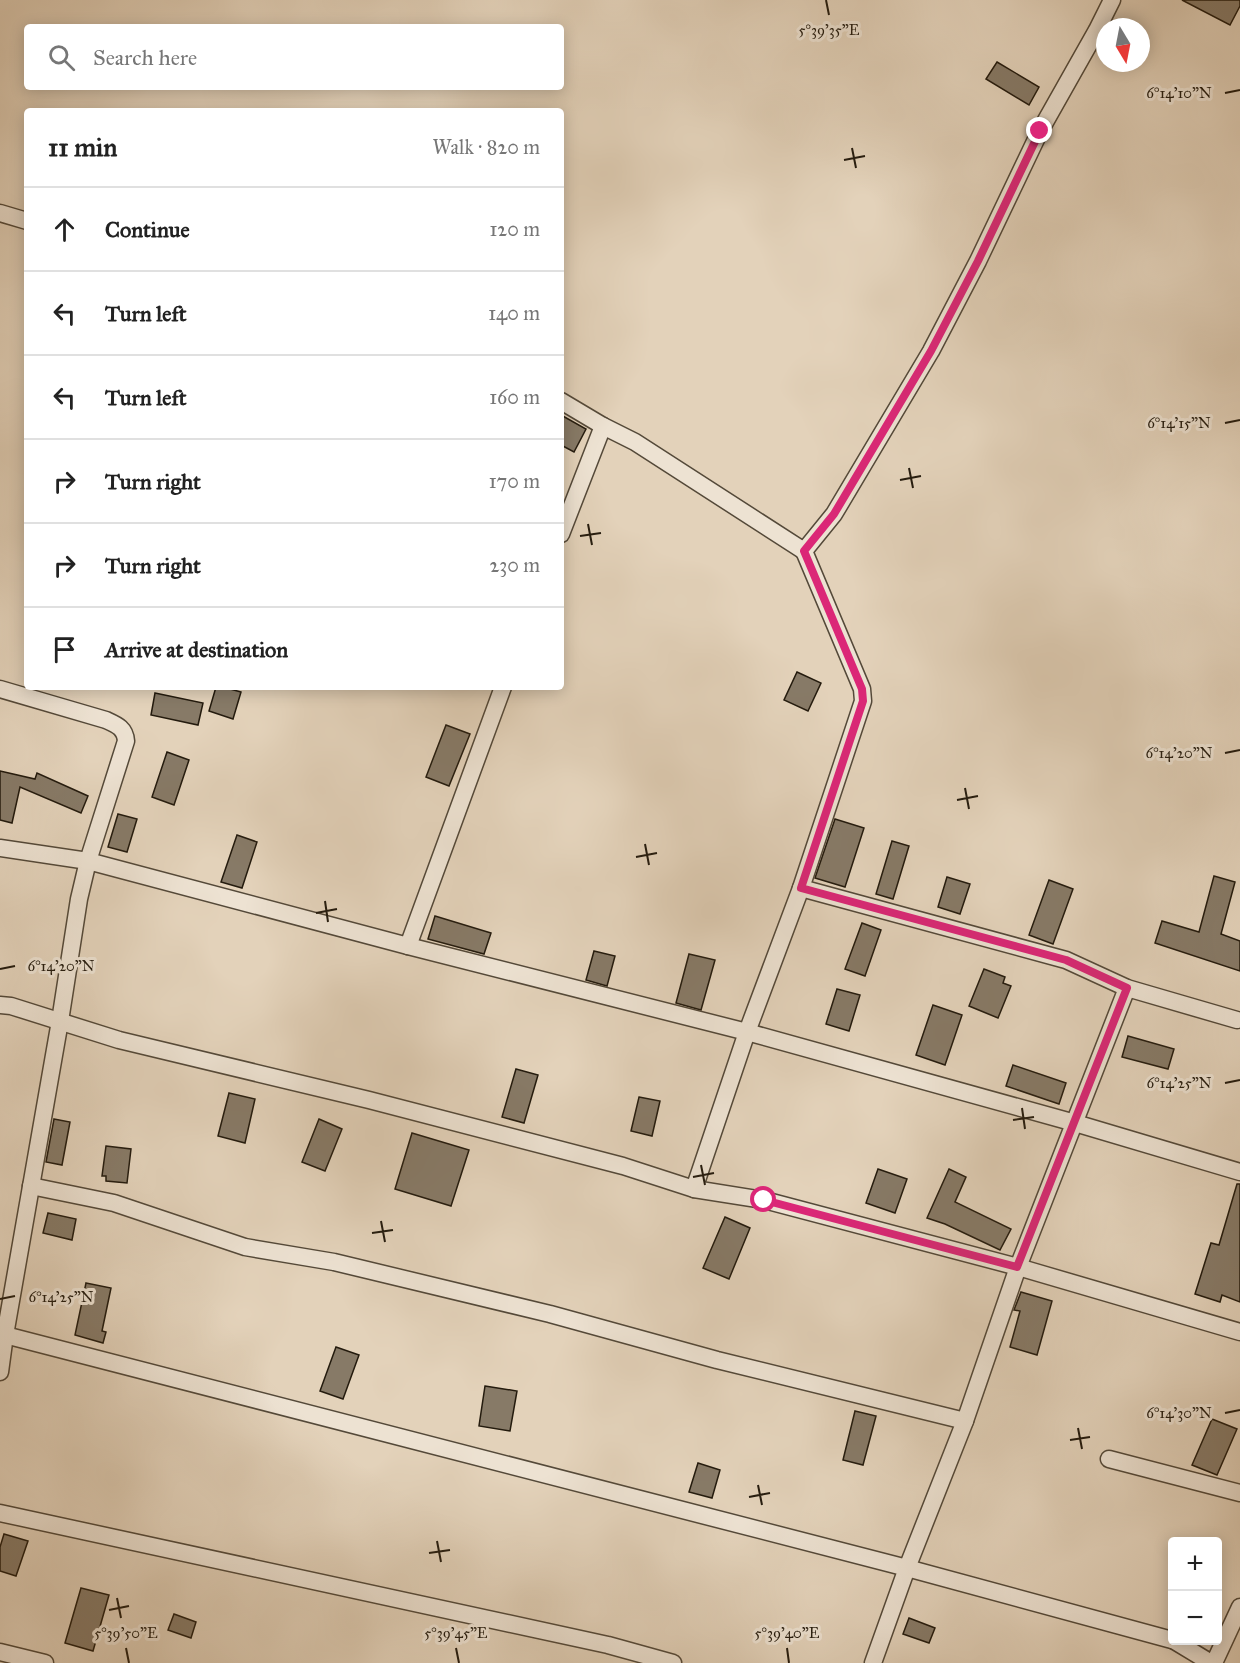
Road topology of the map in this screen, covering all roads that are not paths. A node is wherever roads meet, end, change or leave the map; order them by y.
1 (1112, 0) edge
2 (0, 213) edge
3 (24, 220) edge
4 (564, 403) edge
5 (603, 426) junction
6 (564, 526) edge
7 (804, 551) junction
8 (0, 689) edge
9 (502, 690) edge
10 (0, 848) edge
11 (88, 861) junction
12 (801, 888) junction
13 (408, 946) junction
14 (1127, 988) junction
15 (0, 1005) edge
16 (1237, 1020) dead end
17 (60, 1021) junction
18 (747, 1032) junction
19 (1075, 1123) junction
20 (1240, 1172) edge
21 (31, 1186) junction
22 (694, 1189) junction
23 (1017, 1267) junction
24 (5, 1308) edge
25 (1240, 1332) edge
26 (4, 1335) junction
27 (0, 1372) edge
28 (965, 1421) junction
29 (1109, 1459) dead end
30 (1240, 1493) edge
31 (0, 1513) edge
32 (907, 1568) junction
33 (1240, 1607) edge
34 (1168, 1639) edge
35 (1181, 1645) edge
36 (0, 1652) edge
37 (45, 1663) edge
38 (672, 1663) edge
39 (873, 1663) edge
40 (1212, 1663) edge

1 - 7 street
2 - 3 street
4 - 5 street
5 - 6 street
5 - 7 street
7 - 12 street
8 - 11 street
9 - 13 street
10 - 11 street
11 - 13 street
11 - 17 street
12 - 14 street
12 - 18 street
13 - 18 street
14 - 16 street
14 - 19 street
15 - 17 street
17 - 21 street
17 - 22 street
18 - 19 street
18 - 22 street
19 - 20 street
19 - 23 street
21 - 24 street
21 - 28 street
22 - 23 street
23 - 25 street
23 - 28 street
24 - 26 street
26 - 27 street
26 - 32 street
28 - 32 street
29 - 30 street
31 - 38 street
32 - 34 street
32 - 39 street
33 - 40 street
35 - 40 street
36 - 37 street

